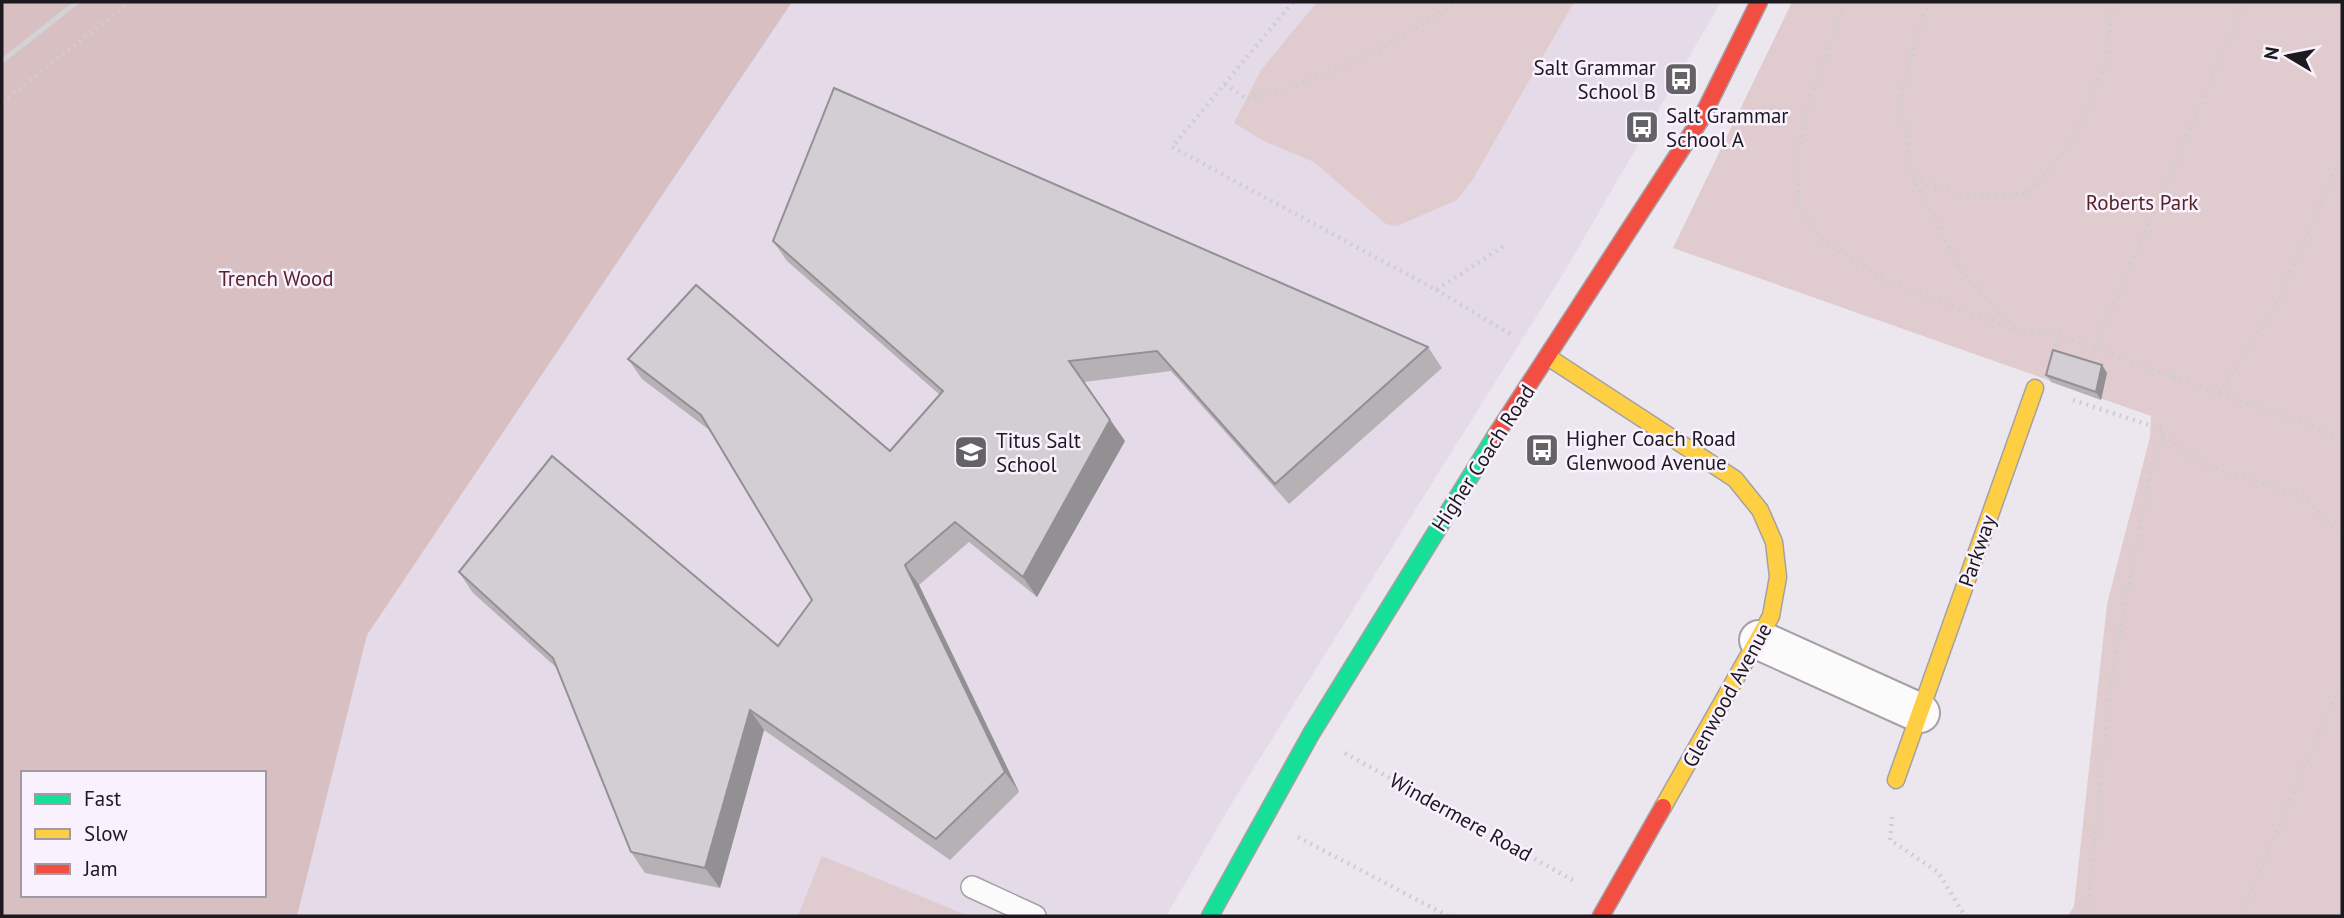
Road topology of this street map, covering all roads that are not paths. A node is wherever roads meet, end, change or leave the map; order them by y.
1 (1759, 2) edge
2 (1548, 356) junction
3 (2035, 388) road end
4 (1759, 640) junction
5 (1920, 713) junction
6 (1896, 780) road end
7 (972, 887) dead end
8 (1035, 916) edge
9 (1210, 916) edge
10 (1601, 916) edge

1 - 2 street, Higher Coach Road
2 - 4 street, Glenwood Avenue
2 - 9 street, Higher Coach Road
3 - 5 street, Parkway
4 - 5 street
4 - 10 street, Glenwood Avenue
5 - 6 street, Parkway
7 - 8 lane

